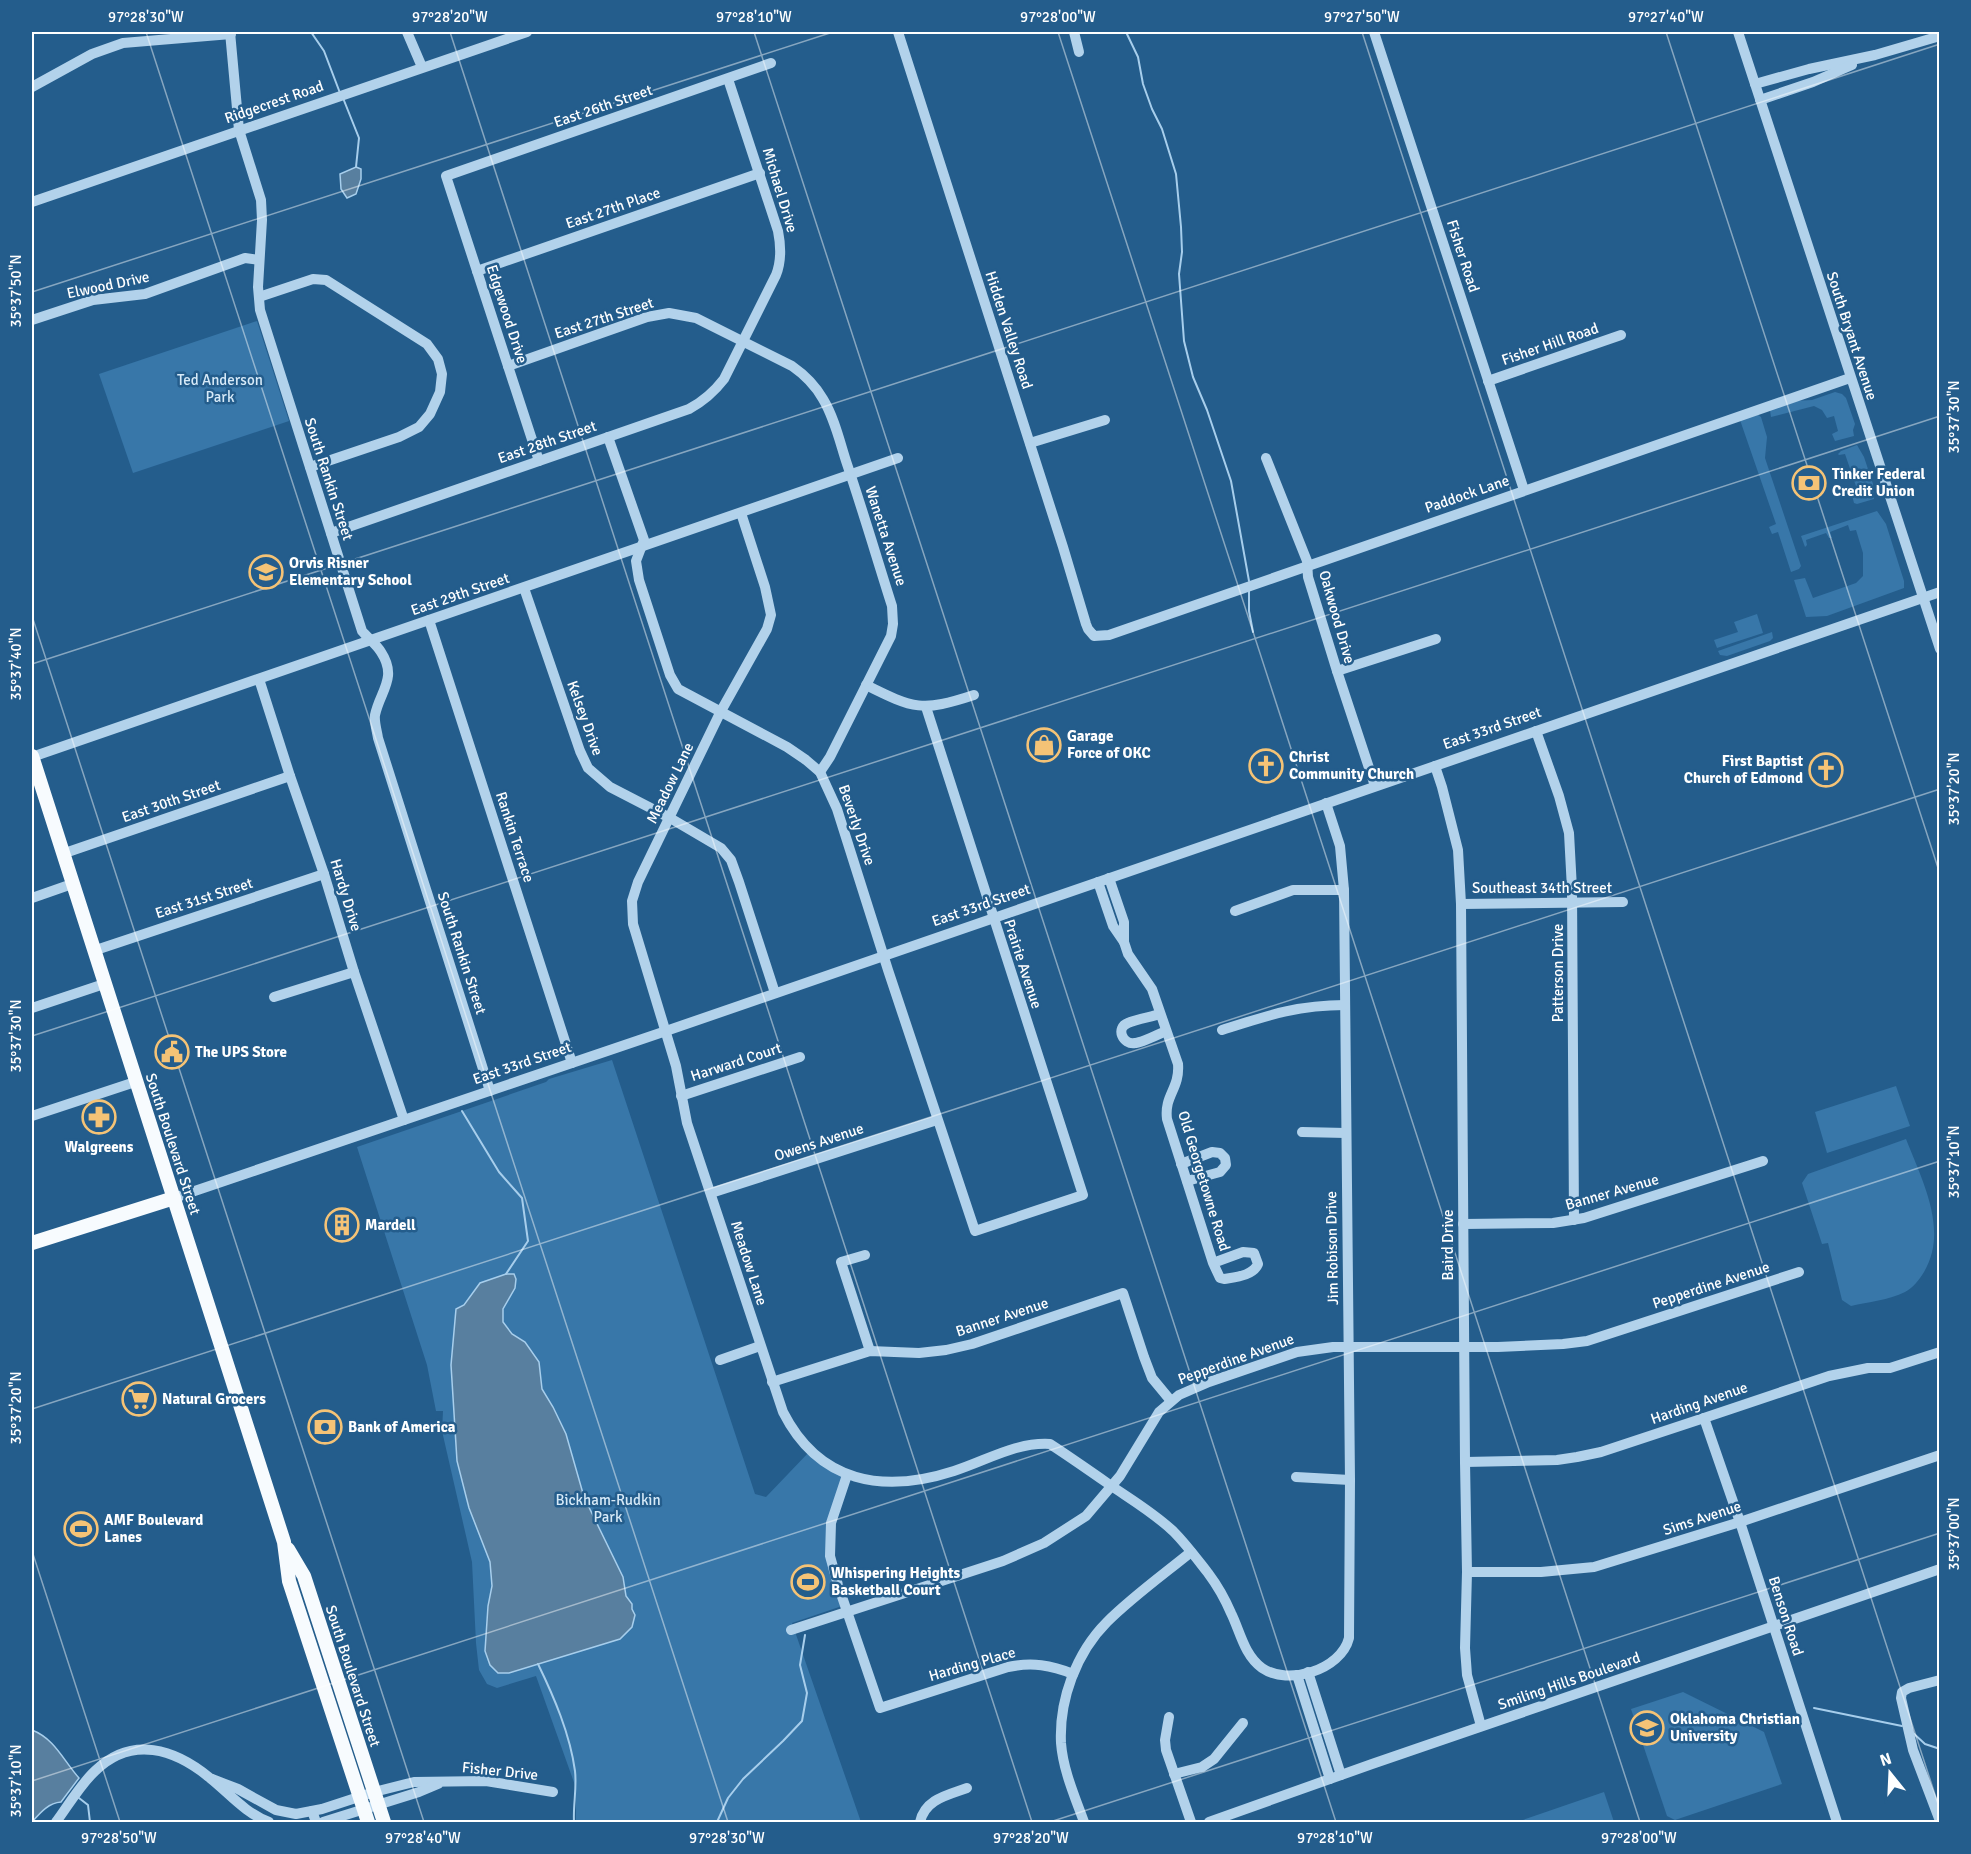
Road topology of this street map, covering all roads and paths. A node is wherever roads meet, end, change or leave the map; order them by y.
1 (407, 32) edge
2 (527, 32) edge
3 (898, 32) edge
4 (1074, 32) edge
5 (1374, 32) edge
6 (1738, 32) edge
7 (1909, 32) edge
8 (231, 33) edge
9 (1925, 35) edge
10 (1940, 36) edge
11 (1912, 43) junction
12 (1079, 52) dead end
13 (1875, 55) junction
14 (771, 63) dead end
15 (422, 67) junction
16 (728, 79) junction
17 (1755, 84) junction
18 (32, 87) edge
19 (1760, 100) junction
20 (239, 130) junction
21 (760, 173) junction
22 (446, 176) joint
23 (32, 202) edge
24 (259, 260) junction
25 (477, 271) junction
26 (259, 297) junction
27 (32, 321) edge
28 (1621, 335) dead end
29 (742, 341) junction
30 (508, 366) junction
31 (1850, 378) junction
32 (1488, 381) junction
33 (1105, 420) dead end
34 (608, 437) junction
35 (1030, 443) junction
36 (898, 458) dead end
37 (1266, 458) dead end
38 (539, 461) junction
39 (310, 467) junction
40 (851, 475) junction
41 (1524, 490) junction
42 (741, 513) junction
43 (331, 533) junction
44 (640, 548) junction
45 (1307, 565) junction
46 (524, 588) junction
47 (1940, 591) edge
48 (1922, 597) junction
49 (429, 620) junction
50 (1094, 636) joint
51 (1436, 639) dead end
52 (371, 640) junction
53 (1940, 650) edge
54 (1337, 671) junction
55 (259, 679) junction
56 (866, 685) junction
57 (975, 695) dead end
58 (926, 707) junction
59 (721, 711) junction
60 (1536, 731) junction
61 (32, 757) edge
62 (1435, 766) junction
63 (820, 772) junction
64 (290, 776) junction
65 (35, 782) edge
66 (1375, 786) junction
67 (1326, 803) junction
68 (670, 818) junction
69 (62, 854) junction
70 (324, 874) junction
71 (1103, 880) junction
72 (72, 884) junction
73 (1344, 890) junction
74 (32, 898) edge
75 (1623, 902) dead end
76 (1572, 903) junction
77 (1461, 904) junction
78 (1235, 911) dead end
79 (1123, 917) junction
80 (993, 918) junction
81 (1111, 921) junction
82 (1124, 942) junction
83 (93, 951) junction
84 (883, 956) junction
85 (354, 972) junction
86 (104, 984) junction
87 (775, 993) junction
88 (274, 997) dead end
89 (1345, 1005) junction
90 (32, 1008) edge
91 (1161, 1014) junction
92 (1222, 1030) dead end
93 (666, 1031) junction
94 (1166, 1031) junction
95 (800, 1058) dead end
96 (572, 1063) junction
97 (135, 1082) junction
98 (490, 1091) junction
99 (681, 1096) junction
100 (32, 1116) edge
101 (404, 1120) junction
102 (937, 1120) junction
103 (1302, 1132) dead end
104 (1346, 1133) junction
105 (1763, 1161) dead end
106 (1181, 1164) junction
107 (1187, 1181) junction
108 (711, 1193) junction
109 (174, 1198) junction
110 (1574, 1220) junction
111 (1463, 1224) junction
112 (975, 1231) joint
113 (32, 1243) edge
114 (865, 1255) dead end
115 (1214, 1263) dead end
116 (1799, 1272) dead end
117 (760, 1346) junction
118 (1348, 1347) junction
119 (1464, 1347) junction
120 (870, 1351) junction
121 (1940, 1352) edge
122 (720, 1360) dead end
123 (772, 1382) junction
124 (1171, 1401) junction
125 (1704, 1418) junction
126 (1940, 1455) edge
127 (1465, 1462) junction
128 (847, 1475) junction
129 (1296, 1477) dead end
130 (1350, 1480) junction
131 (1112, 1486) junction
132 (1740, 1522) junction
133 (284, 1542) junction
134 (1191, 1551) junction
135 (1940, 1569) edge
136 (1467, 1572) junction
137 (847, 1611) junction
138 (1773, 1627) junction
139 (791, 1630) dead end
140 (1073, 1674) junction
141 (1302, 1674) junction
142 (1940, 1680) edge
143 (1169, 1717) dead end
144 (1243, 1723) dead end
145 (1481, 1726) junction
146 (1174, 1774) junction
147 (1341, 1775) junction
148 (212, 1779) junction
149 (1330, 1779) junction
150 (968, 1788) dead end
151 (553, 1792) dead end
152 (376, 1799) junction
153 (364, 1810) edge
154 (312, 1811) junction
155 (58, 1820) edge
156 (1940, 1821) edge
157 (268, 1822) edge
158 (316, 1822) edge
159 (324, 1822) edge
160 (384, 1822) edge
161 (920, 1822) edge
162 (1084, 1822) edge
163 (1191, 1822) edge
164 (1209, 1822) edge
165 (1837, 1822) edge

1 - 15 street
2 - 15 street, Ridgecrest Road
3 - 35 street, Hidden Valley Road
4 - 12 street
5 - 32 street, Fisher Road
6 - 17 street, South Bryant Avenue
7 - 11 street
8 - 18 street
8 - 20 street, South Rankin Street
9 - 10 street
9 - 11 street
11 - 13 street
13 - 17 street
13 - 19 street
14 - 16 street, East 26th Street
15 - 20 street, Ridgecrest Road
16 - 21 street, Michael Drive
16 - 22 street, East 26th Street
17 - 19 street, South Bryant Avenue
19 - 31 street, South Bryant Avenue
20 - 23 street, Ridgecrest Road
20 - 24 street, South Rankin Street
21 - 25 street, East 27th Place
21 - 29 street, Michael Drive
22 - 25 street, Edgewood Drive
24 - 26 street, South Rankin Street
24 - 27 street, Elwood Drive
25 - 30 street, Edgewood Drive
26 - 39 street, South Rankin Street
26 - 39 street
28 - 32 street, Fisher Hill Road
29 - 30 street, East 27th Street
29 - 34 street, East 28th Street
29 - 40 street, Wanetta Avenue
30 - 38 street, Edgewood Drive
31 - 41 street, Paddock Lane
31 - 48 street, South Bryant Avenue
32 - 41 street, Fisher Road
33 - 35 street
34 - 38 street, East 28th Street
34 - 44 street, Beverly Drive
35 - 50 street, Hidden Valley Road
36 - 40 street, East 29th Street
37 - 45 street, Oakwood Drive
38 - 43 street, East 28th Street
39 - 43 street, South Rankin Street
40 - 42 street, East 29th Street
40 - 56 street, Wanetta Avenue
41 - 45 street, Paddock Lane
42 - 44 street, East 29th Street
42 - 59 street, Meadow Lane
43 - 52 street, South Rankin Street
44 - 46 street, East 29th Street
44 - 59 street, Beverly Drive
45 - 50 street, Paddock Lane
45 - 54 street, Oakwood Drive
46 - 49 street, East 29th Street
46 - 68 street, Kelsey Drive
47 - 48 street, East 33rd Street
48 - 53 street, South Bryant Avenue
48 - 60 street, East 33rd Street
49 - 52 street, East 29th Street
49 - 96 street, Rankin Terrace
51 - 54 street
52 - 55 street, East 29th Street
52 - 98 street, South Rankin Street
54 - 66 street, Oakwood Drive
55 - 61 street, East 29th Street
55 - 64 street, Hardy Drive
56 - 58 street
56 - 63 street, Wanetta Avenue
57 - 58 street
58 - 80 street, Prairie Avenue
59 - 63 street, Beverly Drive
59 - 68 street, Meadow Lane
60 - 62 street, East 33rd Street
60 - 76 street, Patterson Drive
61 - 65 main road, South Boulevard Street
62 - 66 street, East 33rd Street
62 - 77 street, Baird Drive
63 - 84 street, Beverly Drive
64 - 69 street, East 30th Street
64 - 70 street, Hardy Drive
65 - 69 main road, South Boulevard Street
66 - 67 street, East 33rd Street
67 - 71 street, East 33rd Street
67 - 73 street, Jim Robison Drive
68 - 87 street, Kelsey Drive
68 - 93 street, Meadow Lane
69 - 72 main road, South Boulevard Street
70 - 83 street, East 31st Street
70 - 85 street, Hardy Drive
71 - 79 street, Old Georgetowne Road
71 - 80 street, East 33rd Street
71 - 81 street, Old Georgetowne Road
72 - 74 street
72 - 83 main road, South Boulevard Street
73 - 78 street
73 - 89 street, Jim Robison Drive
75 - 76 street, Southeast 34th Street
76 - 77 street, Southeast 34th Street
76 - 110 street, Patterson Drive
77 - 111 street, Baird Drive
79 - 81 street
79 - 82 street, Old Georgetowne Road
80 - 84 street, East 33rd Street
80 - 112 street, Prairie Avenue
81 - 82 street, Old Georgetowne Road
82 - 91 street, Old Georgetowne Road
83 - 86 main road, South Boulevard Street
84 - 87 street, East 33rd Street
84 - 102 street, Beverly Drive
85 - 88 street
85 - 101 street, Hardy Drive
86 - 90 street
86 - 97 main road, South Boulevard Street
87 - 93 street, East 33rd Street
89 - 92 street
89 - 104 street, Jim Robison Drive
91 - 94 street, Old Georgetowne Road
91 - 94 street
93 - 96 street, East 33rd Street
93 - 99 street, Meadow Lane
94 - 106 street, Old Georgetowne Road
95 - 99 street, Harward Court
96 - 98 street, East 33rd Street
97 - 100 street
97 - 109 main road, South Boulevard Street
98 - 101 street, East 33rd Street
99 - 108 street, Meadow Lane
101 - 109 street, East 33rd Street
102 - 108 street, Owens Avenue
102 - 112 street, Beverly Drive
103 - 104 street
104 - 118 street, Jim Robison Drive
105 - 110 street, Banner Avenue
106 - 107 street, Old Georgetowne Road
106 - 107 street
107 - 115 street, Old Georgetowne Road
108 - 117 street, Meadow Lane
109 - 113 main road, East 33rd Street
109 - 133 main road, South Boulevard Street
110 - 111 street, Banner Avenue
111 - 119 street, Baird Drive
114 - 120 street
116 - 119 street, Pepperdine Avenue
117 - 122 street
117 - 123 street, Meadow Lane
118 - 119 street, Pepperdine Avenue
118 - 124 street, Pepperdine Avenue
118 - 130 street, Jim Robison Drive
119 - 127 street, Baird Drive
120 - 123 street, Banner Avenue
120 - 124 street, Banner Avenue
121 - 125 street, Harding Avenue
123 - 128 street, Meadow Lane
124 - 131 street, Pepperdine Avenue
125 - 127 street, Harding Avenue
125 - 132 street, Benson Road
126 - 132 street, Sims Avenue
127 - 136 street, Baird Drive
128 - 131 street, Meadow Lane
128 - 137 street
129 - 130 street
130 - 141 street, Jim Robison Drive
131 - 134 street, Meadow Lane
131 - 137 street, Pepperdine Avenue
132 - 136 street, Sims Avenue
132 - 138 street, Benson Road
133 - 152 main road, South Boulevard Street
133 - 153 main road, South Boulevard Street
134 - 140 street
134 - 141 street, Meadow Lane
135 - 138 street, Smiling Hills Boulevard
136 - 145 street, Baird Drive
137 - 139 street, Pepperdine Avenue
137 - 140 street, Harding Place
138 - 145 street, Smiling Hills Boulevard
138 - 165 street, Benson Road
140 - 162 street
141 - 147 street
141 - 149 street
142 - 156 street
143 - 146 street
144 - 146 street
145 - 147 street, Smiling Hills Boulevard
146 - 163 street
147 - 149 street, Smiling Hills Boulevard
148 - 154 street
148 - 155 street
148 - 157 street
149 - 164 street, Smiling Hills Boulevard
150 - 161 street
151 - 152 street, Fisher Drive
152 - 153 street, Fisher Drive
152 - 160 main road, South Boulevard Street
153 - 154 street
153 - 159 street
154 - 158 street

